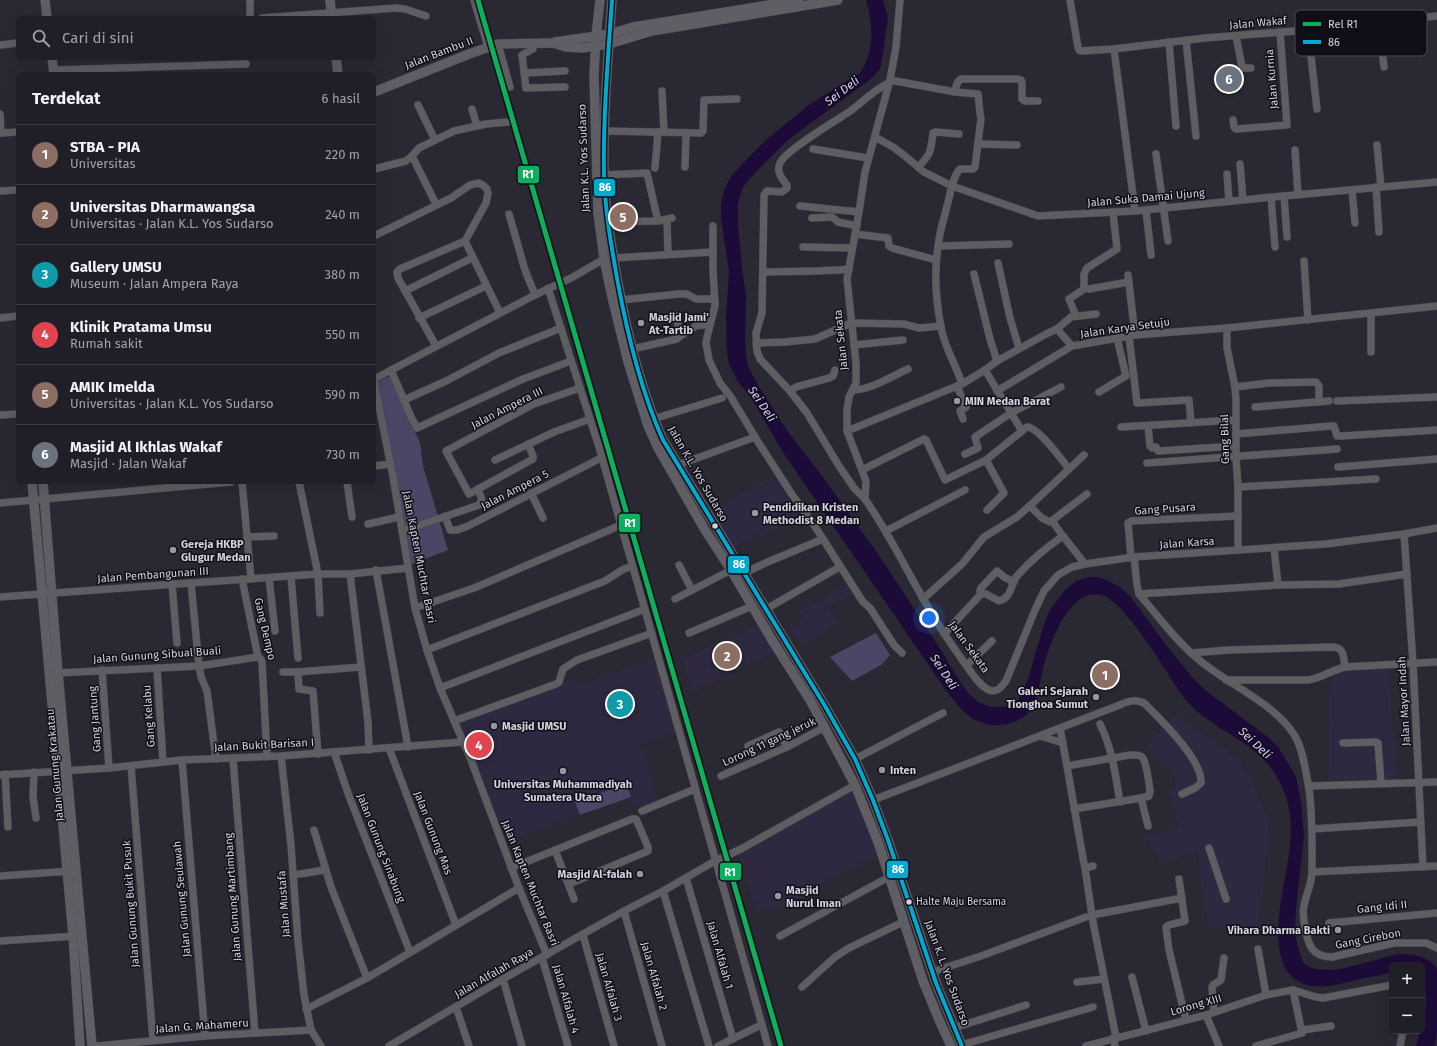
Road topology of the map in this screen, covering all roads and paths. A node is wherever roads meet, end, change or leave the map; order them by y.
1 (45, 0) edge
2 (250, 0) edge
3 (330, 0) edge
4 (474, 0) edge
5 (600, 0) edge
6 (612, 0) edge
7 (799, 0) edge
8 (838, 0) edge
9 (900, 0) edge
10 (1070, 0) edge
11 (332, 15) edge
12 (47, 16) edge
13 (250, 16) edge
14 (309, 16) edge
15 (426, 16) dead end
16 (1437, 16) edge
17 (1427, 17) edge
18 (1295, 31) edge
19 (1280, 32) junction
20 (610, 34) junction
21 (596, 36) junction
22 (1236, 36) junction
23 (1186, 40) junction
24 (1169, 42) junction
25 (16, 43) edge
26 (533, 43) junction
27 (553, 43) junction
28 (498, 44) junction
29 (609, 44) junction
30 (0, 45) edge
31 (595, 46) junction
32 (488, 47) junction
33 (583, 48) junction
34 (1114, 49) junction
35 (1311, 56) edge
36 (1383, 56) edge
37 (52, 60) edge
38 (336, 60) edge
39 (246, 64) dead end
40 (1384, 67) dead end
41 (1251, 68) dead end
42 (565, 71) dead end
43 (54, 72) edge
44 (338, 72) edge
45 (524, 73) junction
46 (594, 76) junction
47 (889, 82) junction
48 (510, 87) dead end
49 (564, 87) dead end
50 (376, 91) edge
51 (662, 91) dead end
52 (955, 92) junction
53 (737, 99) dead end
54 (1038, 101) dead end
55 (418, 105) dead end
56 (472, 109) dead end
57 (1317, 109) dead end
58 (0, 114) edge
59 (1233, 120) dead end
60 (508, 122) dead end
61 (477, 126) junction
62 (1176, 126) dead end
63 (604, 131) junction
64 (16, 132) edge
65 (661, 132) junction
66 (1, 133) edge
67 (686, 133) junction
68 (959, 134) dead end
69 (1196, 136) dead end
70 (875, 138) junction
71 (435, 140) junction
72 (979, 144) junction
73 (1017, 145) dead end
74 (1377, 145) dead end
75 (813, 149) dead end
76 (1295, 150) dead end
77 (1156, 154) dead end
78 (412, 156) junction
79 (868, 158) junction
80 (1240, 164) dead end
81 (685, 167) dead end
82 (918, 167) junction
83 (376, 168) edge
84 (655, 168) dead end
85 (1227, 174) dead end
86 (604, 175) junction
87 (1437, 182) edge
88 (952, 186) junction
89 (1378, 187) junction
90 (16, 190) edge
91 (1352, 190) junction
92 (0, 191) edge
93 (1298, 195) junction
94 (1284, 196) junction
95 (1271, 197) junction
96 (1243, 200) junction
97 (1229, 201) junction
98 (436, 204) junction
99 (800, 206) dead end
100 (1163, 208) junction
101 (1146, 210) junction
102 (1135, 211) junction
103 (860, 212) junction
104 (1113, 212) junction
105 (509, 214) dead end
106 (812, 218) dead end
107 (658, 221) junction
108 (607, 222) junction
109 (1355, 223) dead end
110 (713, 226) dead end
111 (857, 226) junction
112 (1379, 232) dead end
113 (855, 234) junction
114 (376, 235) edge
115 (1287, 237) dead end
116 (465, 241) junction
117 (1168, 241) dead end
118 (1009, 244) dead end
119 (938, 246) junction
120 (803, 247) dead end
121 (1275, 247) dead end
122 (852, 248) junction
123 (713, 252) junction
124 (668, 254) junction
125 (1151, 255) dead end
126 (472, 258) junction
127 (608, 259) junction
128 (936, 260) junction
129 (1304, 261) dead end
130 (998, 263) dead end
131 (849, 269) junction
132 (763, 272) junction
133 (974, 274) dead end
134 (486, 286) junction
135 (548, 288) junction
136 (1089, 289) dead end
137 (405, 291) junction
138 (535, 294) junction
139 (715, 299) junction
140 (621, 300) junction
141 (1437, 306) edge
142 (500, 313) junction
143 (1096, 314) dead end
144 (1371, 314) junction
145 (16, 316) edge
146 (677, 316) dead end
147 (1076, 316) junction
148 (0, 318) edge
149 (419, 318) junction
150 (1308, 320) junction
151 (851, 323) junction
152 (710, 324) junction
153 (941, 326) junction
154 (561, 328) junction
155 (1227, 328) junction
156 (1057, 329) junction
157 (679, 336) junction
158 (1132, 336) junction
159 (1117, 338) junction
160 (903, 340) dead end
161 (756, 343) junction
162 (854, 345) junction
163 (436, 346) junction
164 (1072, 346) junction
165 (1019, 348) junction
166 (632, 350) junction
167 (1371, 352) dead end
168 (571, 361) junction
169 (997, 361) junction
170 (908, 369) dead end
171 (391, 370) junction
172 (835, 370) dead end
173 (985, 370) junction
174 (376, 379) edge
175 (959, 385) junction
176 (1061, 387) dead end
177 (1235, 387) junction
178 (580, 388) junction
179 (376, 390) edge
180 (852, 390) junction
181 (790, 391) junction
182 (997, 391) junction
183 (1099, 392) dead end
184 (1437, 397) edge
185 (722, 398) dead end
186 (404, 400) junction
187 (1319, 402) junction
188 (1255, 407) dead end
189 (1011, 413) junction
190 (16, 414) edge
191 (0, 415) edge
192 (590, 419) junction
193 (653, 419) junction
194 (963, 419) dead end
195 (1236, 420) junction
196 (1191, 423) junction
197 (1148, 426) junction
198 (1121, 427) dead end
199 (1437, 430) edge
200 (847, 431) junction
201 (1022, 431) junction
202 (1236, 434) junction
203 (755, 437) junction
204 (528, 444) junction
205 (1236, 446) junction
206 (1337, 449) dead end
207 (965, 454) dead end
208 (1084, 455) dead end
209 (1236, 457) junction
210 (601, 458) junction
211 (1437, 459) edge
212 (495, 460) dead end
213 (986, 460) junction
214 (1146, 463) dead end
215 (390, 464) junction
216 (678, 465) junction
217 (376, 466) edge
218 (1338, 467) dead end
219 (1069, 469) junction
220 (862, 470) junction
221 (1376, 479) dead end
222 (32, 484) edge
223 (43, 484) edge
224 (187, 484) edge
225 (242, 484) edge
226 (299, 484) edge
227 (346, 484) edge
228 (155, 486) edge
229 (1238, 487) junction
230 (478, 490) junction
231 (965, 490) dead end
232 (531, 493) junction
233 (1087, 494) dead end
234 (865, 499) junction
235 (33, 500) junction
236 (44, 500) junction
237 (0, 503) edge
238 (1030, 506) junction
239 (987, 510) dead end
240 (399, 516) junction
241 (445, 516) junction
242 (1238, 516) junction
243 (352, 517) dead end
244 (543, 518) dead end
245 (1052, 521) junction
246 (368, 524) dead end
247 (621, 524) junction
248 (1437, 528) edge
249 (402, 531) junction
250 (886, 531) junction
251 (1404, 534) junction
252 (274, 536) dead end
253 (1062, 536) junction
254 (247, 538) junction
255 (823, 539) junction
256 (1274, 548) junction
257 (1238, 550) junction
258 (1133, 557) junction
259 (1085, 564) junction
260 (679, 565) dead end
261 (632, 566) junction
262 (408, 568) junction
263 (836, 569) dead end
264 (376, 570) junction
265 (732, 570) junction
266 (744, 573) junction
267 (318, 574) junction
268 (350, 574) junction
269 (1407, 574) junction
270 (291, 577) junction
271 (269, 578) junction
272 (242, 579) junction
273 (251, 579) junction
274 (1014, 582) junction
275 (191, 583) junction
276 (172, 584) junction
277 (1278, 585) junction
278 (692, 590) junction
279 (47, 594) junction
280 (982, 594) junction
281 (1139, 594) junction
282 (0, 598) edge
283 (675, 598) dead end
284 (923, 599) junction
285 (752, 606) junction
286 (415, 608) junction
287 (645, 609) junction
288 (766, 610) junction
289 (320, 613) dead end
290 (275, 631) dead end
291 (652, 633) junction
292 (689, 633) dead end
293 (781, 634) junction
294 (944, 634) junction
295 (772, 640) junction
296 (992, 641) dead end
297 (177, 643) dead end
298 (427, 650) junction
299 (902, 653) dead end
300 (1191, 653) junction
301 (258, 657) junction
302 (298, 658) dead end
303 (1437, 662) edge
304 (1413, 663) junction
305 (967, 665) junction
306 (199, 666) junction
307 (361, 667) junction
308 (1345, 667) junction
309 (157, 668) junction
310 (802, 669) joint
311 (102, 670) junction
312 (283, 672) dead end
313 (298, 672) junction
314 (58, 673) junction
315 (1226, 680) junction
316 (1006, 681) joint
317 (440, 688) junction
318 (943, 713) dead end
319 (454, 721) junction
320 (1100, 724) dead end
321 (825, 727) junction
322 (1060, 728) junction
323 (1040, 736) junction
324 (462, 742) junction
325 (1063, 743) junction
326 (1343, 743) dead end
327 (748, 746) dead end
328 (408, 747) junction
329 (787, 747) junction
330 (389, 748) junction
331 (369, 750) junction
332 (334, 752) junction
333 (318, 754) junction
334 (281, 756) junction
335 (267, 757) junction
336 (1113, 758) junction
337 (216, 759) junction
338 (233, 759) junction
339 (855, 759) junction
340 (182, 760) junction
341 (163, 762) junction
342 (131, 766) junction
343 (1068, 766) junction
344 (109, 768) junction
345 (62, 770) junction
346 (34, 772) junction
347 (2, 774) edge
348 (721, 776) dead end
349 (1419, 782) junction
350 (1437, 782) edge
351 (1381, 783) junction
352 (855, 785) junction
353 (1308, 786) junction
354 (695, 789) junction
355 (1182, 794) dead end
356 (1141, 798) junction
357 (873, 800) junction
358 (1120, 802) junction
359 (1074, 809) junction
360 (642, 811) dead end
361 (36, 818) dead end
362 (1420, 822) junction
363 (1148, 826) dead end
364 (8, 827) dead end
365 (1312, 829) junction
366 (314, 830) dead end
367 (1209, 848) dead end
368 (555, 850) junction
369 (715, 861) junction
370 (1084, 864) dead end
371 (1093, 866) dead end
372 (1437, 866) edge
373 (1423, 867) junction
374 (512, 868) junction
375 (326, 870) junction
376 (71, 871) junction
377 (1312, 872) junction
378 (293, 875) junction
379 (0, 876) edge
380 (889, 877) junction
381 (686, 878) junction
382 (1179, 879) dead end
383 (569, 884) junction
384 (519, 888) junction
385 (663, 891) junction
386 (1182, 898) junction
387 (574, 899) dead end
388 (1226, 899) dead end
389 (624, 911) junction
390 (1437, 913) edge
391 (1089, 916) junction
392 (914, 918) junction
393 (903, 922) junction
394 (1329, 924) dead end
395 (456, 925) junction
396 (918, 928) junction
397 (906, 932) junction
398 (583, 935) junction
399 (77, 936) junction
400 (780, 936) dead end
401 (0, 941) edge
402 (1437, 948) edge
403 (1258, 949) dead end
404 (410, 952) junction
405 (545, 956) junction
406 (1224, 958) dead end
407 (932, 972) junction
408 (1132, 977) dead end
409 (367, 978) junction
410 (503, 979) junction
411 (1104, 979) junction
412 (1077, 982) dead end
413 (1389, 986) edge
414 (802, 987) dead end
415 (1293, 990) junction
416 (1266, 996) junction
417 (1026, 1005) dead end
418 (456, 1007) junction
419 (1093, 1007) dead end
420 (306, 1010) junction
421 (1214, 1012) junction
422 (1206, 1014) junction
423 (1186, 1020) junction
424 (761, 1024) junction
425 (1331, 1026) dead end
426 (954, 1028) junction
427 (311, 1030) junction
428 (1302, 1030) junction
429 (1146, 1031) junction
430 (255, 1033) junction
431 (1402, 1034) edge
432 (205, 1036) junction
433 (1114, 1038) junction
434 (733, 1039) junction
435 (153, 1040) junction
436 (80, 1046) edge
437 (92, 1046) edge
438 (96, 1046) edge
439 (321, 1046) edge
440 (389, 1046) edge
441 (469, 1046) edge
442 (522, 1046) edge
443 (568, 1046) edge
444 (614, 1046) edge
445 (662, 1046) edge
446 (709, 1046) edge
447 (718, 1046) edge
448 (768, 1046) edge
449 (951, 1046) edge
450 (962, 1046) edge
451 (1086, 1046) edge
452 (1115, 1046) edge
453 (1219, 1046) edge
454 (1256, 1046) edge
455 (1400, 1046) edge

1 - 12 main road
2 - 13 street
3 - 11 main road
4 - 32 street
5 - 21 main road, Jalan K.L. Yos Sudarso
6 - 20 main road, Jalan K.L. Yos Sudarso
7 - 20 main road
8 - 29 main road, Jalan Bambu II
9 - 47 street, Jalan Sekata
10 - 34 street, Jalan Wakaf
11 - 14 street
11 - 15 street
16 - 17 street, Jalan Wakaf
18 - 19 street, Jalan Wakaf
19 - 22 street, Jalan Wakaf
19 - 59 street, Jalan Kurnia
20 - 21 main road
20 - 29 main road, Jalan K.L. Yos Sudarso
21 - 27 main road
21 - 31 main road, Jalan K.L. Yos Sudarso
22 - 23 street, Jalan Wakaf
22 - 41 street
23 - 24 street, Jalan Wakaf
23 - 69 street
24 - 34 street, Jalan Wakaf
24 - 62 street
25 - 30 street
26 - 27 main road, Jalan Bambu II
26 - 28 main road, Jalan Bambu II
26 - 45 street
27 - 33 main road, Jalan Bambu II
28 - 32 main road, Jalan Bambu II
28 - 48 street
29 - 31 main road, Jalan Bambu II
29 - 63 main road, Jalan K.L. Yos Sudarso
31 - 33 main road, Jalan Bambu II
31 - 46 main road, Jalan K.L. Yos Sudarso
32 - 50 main road, Jalan Bambu II
33 - 46 main road
34 - 102 street
35 - 57 street
36 - 40 street
37 - 43 main road
38 - 44 main road
39 - 43 street
42 - 45 street
45 - 49 street
46 - 127 main road, Jalan K.L. Yos Sudarso
47 - 52 street
47 - 70 street, Jalan Sekata
47 - 132 street
51 - 65 street
52 - 54 street
52 - 72 street
53 - 67 street
55 - 71 street
56 - 61 street
58 - 66 street
60 - 61 street
61 - 71 street
63 - 65 street
63 - 86 main road, Jalan K.L. Yos Sudarso
64 - 66 street
65 - 67 street
65 - 84 street
67 - 81 street
68 - 82 street
70 - 79 street, Jalan Sekata
70 - 82 street, Jalan Suka Damai Ujung
71 - 78 street
72 - 73 street
72 - 88 street
74 - 89 street
75 - 79 street
76 - 93 street
77 - 100 street
78 - 83 street
78 - 98 street
79 - 103 street, Jalan Sekata
80 - 96 street
82 - 88 street, Jalan Suka Damai Ujung
85 - 97 street
86 - 107 street
86 - 108 main road, Jalan K.L. Yos Sudarso
87 - 89 street, Jalan Suka Damai Ujung
88 - 104 street, Jalan Suka Damai Ujung
88 - 119 street
89 - 91 street, Jalan Suka Damai Ujung
89 - 112 street
90 - 92 street
91 - 93 street, Jalan Suka Damai Ujung
91 - 109 street
93 - 94 street, Jalan Suka Damai Ujung
94 - 95 street, Jalan Suka Damai Ujung
94 - 115 street
95 - 96 street, Jalan Suka Damai Ujung
95 - 121 street
96 - 97 street, Jalan Suka Damai Ujung
97 - 100 street, Jalan Suka Damai Ujung
98 - 114 street
98 - 116 street
99 - 103 street
100 - 101 street, Jalan Suka Damai Ujung
100 - 117 street
101 - 102 street, Jalan Suka Damai Ujung
101 - 125 street
102 - 104 street, Jalan Suka Damai Ujung
103 - 111 street, Jalan Sekata
104 - 147 street
105 - 138 street
106 - 111 street
107 - 108 street
107 - 124 street
108 - 127 main road, Jalan K.L. Yos Sudarso
110 - 123 street
111 - 113 street, Jalan Sekata
113 - 122 street, Jalan Sekata
113 - 128 street
116 - 126 street
116 - 137 street
118 - 119 street
119 - 128 street
120 - 122 street
122 - 131 street, Jalan Sekata
123 - 124 street
123 - 139 street
124 - 127 street
126 - 134 street
126 - 137 street
127 - 135 street
127 - 140 main road, Jalan K.L. Yos Sudarso
127 - 265 main road, Jalan K.L. Yos Sudarso
128 - 153 street
129 - 150 street
130 - 165 street
131 - 132 street
131 - 151 street, Jalan Sekata
132 - 161 street
133 - 169 street
134 - 142 street
134 - 149 street
135 - 138 street
135 - 154 street
136 - 158 street
137 - 149 street
138 - 142 street
139 - 140 street
139 - 152 street
140 - 166 main road, Jalan K.L. Yos Sudarso
141 - 144 street, Jalan Karya Setuju
142 - 163 street
143 - 147 street
144 - 150 street, Jalan Karya Setuju
144 - 167 street
145 - 148 street
146 - 157 street
147 - 156 street
149 - 163 street
150 - 155 street, Jalan Karya Setuju
151 - 153 street
151 - 161 street
151 - 162 street, Jalan Sekata
152 - 157 street
152 - 203 street
153 - 175 street
154 - 168 street
154 - 186 street
155 - 158 street, Jalan Karya Setuju
155 - 177 street, Gang Bilal
156 - 164 street, Jalan Karya Setuju
156 - 165 street
157 - 166 street
158 - 159 street, Jalan Karya Setuju
158 - 196 street
159 - 164 street, Jalan Karya Setuju
159 - 183 street
160 - 162 street
161 - 181 street
162 - 180 street, Jalan Sekata
163 - 171 street
164 - 182 street
165 - 169 street
166 - 193 main road, Jalan K.L. Yos Sudarso
168 - 178 street
168 - 186 street
169 - 173 street
170 - 180 street
171 - 174 street
171 - 186 street
172 - 181 street
173 - 175 street
173 - 182 street
175 - 194 street
175 - 200 street
176 - 189 street
177 - 187 street
177 - 195 street, Gang Bilal
178 - 192 street
178 - 230 street, Jalan Ampera III
179 - 215 street, Jalan Kapten Muchtar Basri
180 - 200 street, Jalan Sekata
181 - 234 street
182 - 189 street
184 - 187 street
185 - 193 street
187 - 188 street
189 - 201 street
189 - 207 street
190 - 191 street
192 - 204 street
192 - 210 street
193 - 216 main road, Jalan K.L. Yos Sudarso
195 - 196 street
195 - 202 street, Gang Bilal
196 - 197 street
197 - 198 street
197 - 205 street
199 - 202 street
200 - 220 street, Jalan Sekata
201 - 213 street
201 - 219 street
202 - 205 street, Gang Bilal
203 - 216 street
203 - 255 street
204 - 212 street
204 - 230 street
205 - 209 street, Gang Bilal
206 - 209 street
208 - 219 street
209 - 214 street
209 - 229 street, Gang Bilal
210 - 232 street, Jalan Ampera 5
210 - 247 street
211 - 218 street
213 - 220 street
213 - 239 street
215 - 217 street
215 - 240 street, Jalan Kapten Muchtar Basri
216 - 266 main road, Jalan K.L. Yos Sudarso
219 - 238 street
220 - 234 street, Jalan Sekata
221 - 229 street
222 - 235 main road, Jalan Gunung Krakatau
223 - 236 main road, Jalan Gunung Krakatau
224 - 228 street
225 - 254 street
226 - 267 street
227 - 243 street
228 - 236 street
229 - 242 street, Gang Bilal
230 - 241 street
231 - 250 street
232 - 241 street, Jalan Ampera 5
232 - 244 street
233 - 245 street
234 - 250 street, Jalan Sekata
235 - 236 street
235 - 237 street
235 - 279 main road, Jalan Gunung Krakatau
236 - 279 main road, Jalan Gunung Krakatau
238 - 245 street
238 - 284 street
240 - 246 street
240 - 249 street, Jalan Kapten Muchtar Basri
241 - 249 street
242 - 257 street, Gang Bilal
242 - 258 street, Gang Pusara
245 - 253 street
247 - 261 street
247 - 286 street
248 - 251 street, Jalan Karsa
249 - 262 street, Jalan Kapten Muchtar Basri
250 - 284 street, Jalan Sekata
251 - 256 street, Jalan Karsa
251 - 269 street, Jalan Mayor Indah
252 - 254 street
253 - 259 street
253 - 274 street
254 - 273 street
255 - 266 street
255 - 299 street
256 - 257 street, Jalan Karsa
256 - 277 street
257 - 258 street, Jalan Karsa
258 - 259 street, Jalan Karsa
258 - 281 street
259 - 316 street, Jalan Karsa
260 - 278 street
261 - 287 street
261 - 298 street
262 - 264 street, Jalan Pembangunan III
262 - 286 street, Jalan Kapten Muchtar Basri
263 - 288 street
264 - 268 street, Jalan Pembangunan III
264 - 328 street
265 - 278 street
265 - 285 main road, Jalan K.L. Yos Sudarso
266 - 288 main road, Jalan K.L. Yos Sudarso
267 - 268 street, Jalan Pembangunan III
267 - 270 street, Jalan Pembangunan III
267 - 289 street
268 - 307 street
269 - 277 street
269 - 304 street, Jalan Mayor Indah
270 - 271 street, Jalan Pembangunan III
270 - 302 street
271 - 273 street, Jalan Pembangunan III
271 - 290 street
272 - 273 street, Jalan Pembangunan III
272 - 275 street, Jalan Pembangunan III
272 - 301 street, Gang Dempo
274 - 280 street
274 - 280 street
275 - 276 street, Jalan Pembangunan III
275 - 306 street
276 - 279 street, Jalan Pembangunan III
276 - 297 street
277 - 281 street
278 - 283 street
279 - 282 street, Jalan Pembangunan III
279 - 314 main road, Jalan Gunung Krakatau
279 - 345 main road, Jalan Gunung Krakatau
280 - 294 street
281 - 300 street
284 - 294 street, Jalan Sekata
285 - 292 street
285 - 295 main road, Jalan K.L. Yos Sudarso
286 - 298 street, Jalan Kapten Muchtar Basri
287 - 291 street
287 - 317 street
288 - 293 main road, Jalan K.L. Yos Sudarso
291 - 319 street
291 - 354 street
293 - 295 main road
293 - 310 main road, Jalan K.L. Yos Sudarso
294 - 305 street, Jalan Sekata
295 - 321 main road, Jalan K.L. Yos Sudarso
296 - 305 street
298 - 317 street, Jalan Kapten Muchtar Basri
300 - 308 street
300 - 315 street
301 - 306 street, Jalan Gunung Sibual Buali
301 - 335 street, Gang Dempo
303 - 304 street
304 - 308 street
304 - 349 street, Jalan Mayor Indah
305 - 316 street, Jalan Sekata
306 - 309 street, Jalan Gunung Sibual Buali
306 - 337 street
307 - 313 street
307 - 331 street
308 - 315 street
309 - 311 street, Jalan Gunung Sibual Buali
309 - 341 street, Gang Kelabu
310 - 339 main road, Jalan K. L. Yos Sudarso
311 - 314 street, Jalan Gunung Sibual Buali
311 - 344 street, Gang Jantung
312 - 313 street
313 - 333 street
314 - 345 main road, Jalan Gunung Krakatau
315 - 353 street
317 - 319 street, Jalan Kapten Muchtar Basri
318 - 339 street
319 - 324 street, Jalan Kapten Muchtar Basri
320 - 336 street
321 - 329 street, Lorong 11 gang jeruk
321 - 352 main road, Jalan K. L. Yos Sudarso
322 - 323 street
322 - 325 street
322 - 355 street
323 - 325 street
323 - 357 street
324 - 328 street, Jalan Bukit Barisan I
324 - 374 street, Jalan Kapten Muchtar Basri
325 - 343 street
326 - 351 street
327 - 329 street
328 - 330 street, Jalan Bukit Barisan I
329 - 348 street, Lorong 11 gang jeruk
330 - 331 street, Jalan Bukit Barisan I
330 - 395 street, Jalan Gunung Mas
331 - 332 street, Jalan Bukit Barisan I
332 - 333 street, Jalan Bukit Barisan I
332 - 404 street, Jalan Gunung Sinabung
333 - 334 street, Jalan Bukit Barisan I
334 - 335 street, Jalan Bukit Barisan I
334 - 378 street, Jalan Mustafa
335 - 338 street, Jalan Bukit Barisan I
336 - 343 street
336 - 356 street
336 - 358 street
337 - 338 street, Jalan Bukit Barisan I
337 - 340 street, Jalan Bukit Barisan I
338 - 430 street, Jalan Gunung Martimbang
339 - 357 main road, Jalan K. L. Yos Sudarso
340 - 341 street, Jalan Bukit Barisan I
340 - 432 street, Jalan Gunung Seulawah
341 - 342 street, Jalan Bukit Barisan I
342 - 344 street, Jalan Bukit Barisan I
342 - 435 street, Jalan Gunung Bukit Pusuk
343 - 359 street
344 - 345 street, Jalan Bukit Barisan I
345 - 346 street, Jalan Bukit Barisan I
345 - 376 main road, Jalan Gunung Krakatau
346 - 347 street, Jalan Bukit Barisan I
346 - 361 street
347 - 364 street
349 - 350 street
349 - 351 street
349 - 362 street, Jalan Mayor Indah
351 - 353 street
352 - 369 street, Jalan Alfalah Raya
352 - 380 main road, Jalan K. L. Yos Sudarso
353 - 365 street
354 - 360 street
354 - 369 street
356 - 358 street
356 - 363 street
357 - 392 main road, Jalan K. L. Yos Sudarso
358 - 359 street
359 - 370 street
362 - 365 street
362 - 373 street, Jalan Mayor Indah
365 - 377 street
366 - 375 street
367 - 388 street
368 - 374 street
368 - 383 street
368 - 383 street
369 - 381 street, Jalan Alfalah Raya
369 - 424 street
371 - 391 street
372 - 373 street
373 - 377 street
374 - 384 street, Jalan Kapten Muchtar Basri
375 - 378 street
375 - 409 street
376 - 379 street
376 - 399 main road, Jalan Gunung Krakatau
377 - 402 street, Gang Cirebon
378 - 420 street, Jalan Mustafa
380 - 393 main road, Jalan K. L. Yos Sudarso
380 - 400 street
381 - 385 street, Jalan Alfalah Raya
381 - 434 street, Jalan Alfalah 1
382 - 386 street
383 - 387 street
384 - 395 street
384 - 405 street, Jalan Kapten Muchtar Basri
385 - 389 street, Jalan Alfalah Raya
385 - 446 street
386 - 391 street
386 - 423 street
389 - 398 street, Jalan Alfalah Raya
389 - 445 street, Jalan Alfalah 2
390 - 394 street, Gang Idi II
391 - 407 street
391 - 411 street
392 - 393 main road
392 - 396 main road, Jalan K. L. Yos Sudarso
393 - 397 main road, Jalan K. L. Yos Sudarso
393 - 414 street
395 - 404 street
396 - 397 main road
396 - 407 main road, Jalan K. L. Yos Sudarso
397 - 449 main road, Jalan K. L. Yos Sudarso
398 - 405 street, Jalan Alfalah Raya
398 - 444 street, Jalan Alfalah 3
399 - 401 street
399 - 436 main road, Jalan Gunung Krakatau
399 - 437 main road, Jalan Gunung Krakatau
403 - 416 street
404 - 409 street
405 - 410 street, Jalan Alfalah Raya
405 - 443 street, Jalan Alfalah 4
406 - 421 street
407 - 426 main road, Jalan K. L. Yos Sudarso
408 - 429 street
409 - 420 street
410 - 418 street, Jalan Alfalah Raya
410 - 442 street
411 - 412 street
411 - 433 street
413 - 415 street
415 - 416 street, Lorong XIII
415 - 428 street
416 - 421 street, Lorong XIII
417 - 426 street
418 - 440 street, Jalan Alfalah Raya
418 - 441 street
419 - 450 street
420 - 427 street, Jalan Mustafa
421 - 422 street, Lorong XIII
422 - 423 street, Lorong XIII
422 - 453 street
423 - 429 street, Lorong XIII
424 - 434 street
424 - 448 street
425 - 428 street
426 - 450 main road, Jalan K. L. Yos Sudarso
427 - 430 street, Jalan G. Mahameru
427 - 439 street, Jalan Mustafa
428 - 454 street
429 - 433 street, Lorong XIII
430 - 432 street, Jalan G. Mahameru
431 - 455 street
432 - 435 street, Jalan G. Mahameru
433 - 451 street, Lorong XIII
433 - 452 street
434 - 447 street
435 - 438 street, Jalan G. Mahameru

